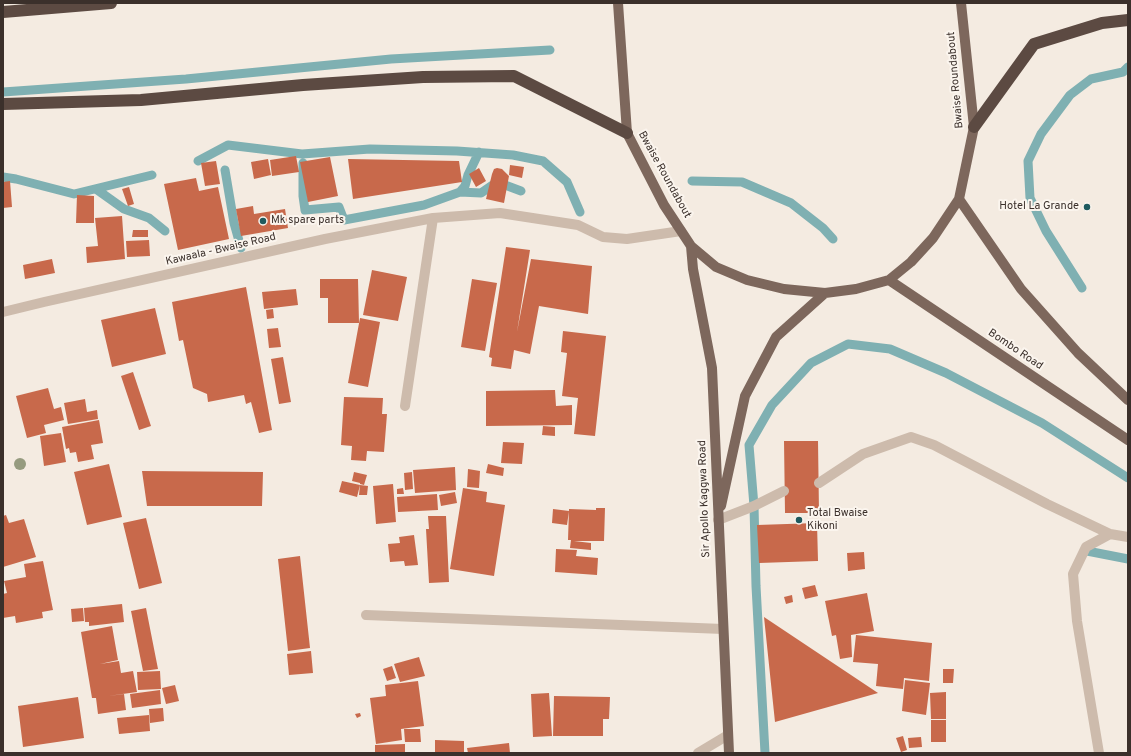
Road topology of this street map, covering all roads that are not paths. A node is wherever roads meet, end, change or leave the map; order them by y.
1 (111, 3) edge
2 (618, 3) edge
3 (961, 3) edge
4 (3, 12) edge
5 (1128, 20) edge
6 (3, 104) edge
7 (974, 127) junction
8 (627, 133) junction
9 (960, 199) junction
10 (433, 218) junction
11 (681, 231) junction
12 (691, 246) junction
13 (889, 280) junction
14 (825, 293) junction
15 (3, 312) edge
16 (1128, 400) edge
17 (405, 406) dead end
18 (1128, 440) edge
19 (819, 483) dead end
20 (784, 491) dead end
21 (718, 520) junction
22 (1110, 534) junction
23 (1128, 537) edge
24 (366, 615) dead end
25 (723, 629) junction
26 (728, 735) junction
27 (698, 753) edge
28 (729, 753) edge
29 (1099, 753) edge

1 - 4 highway
2 - 8 main road, Bwaise Roundabout
3 - 7 main road, Bwaise Roundabout
5 - 7 highway
6 - 8 highway
7 - 9 main road, Bwaise Roundabout
8 - 11 main road, Bwaise Roundabout
9 - 13 main road, Bwaise Roundabout
9 - 16 main road
10 - 11 street, Kawaala - Bwaise Road
10 - 15 street, Kawaala - Bwaise Road
10 - 17 street
11 - 12 main road, Bwaise Roundabout
12 - 14 main road, Bwaise Roundabout
12 - 21 main road, Sir Apollo Kaggwa Road
13 - 14 main road, Bwaise Roundabout
13 - 18 main road, Bombo Road
14 - 21 main road
19 - 22 street
20 - 21 street
21 - 25 main road, Sir Apollo Kaggwa Road
22 - 23 street
22 - 29 street
24 - 25 street
25 - 26 main road, Sir Apollo Kaggwa Road
26 - 27 street
26 - 28 main road, Sir Apollo Kaggwa Road

